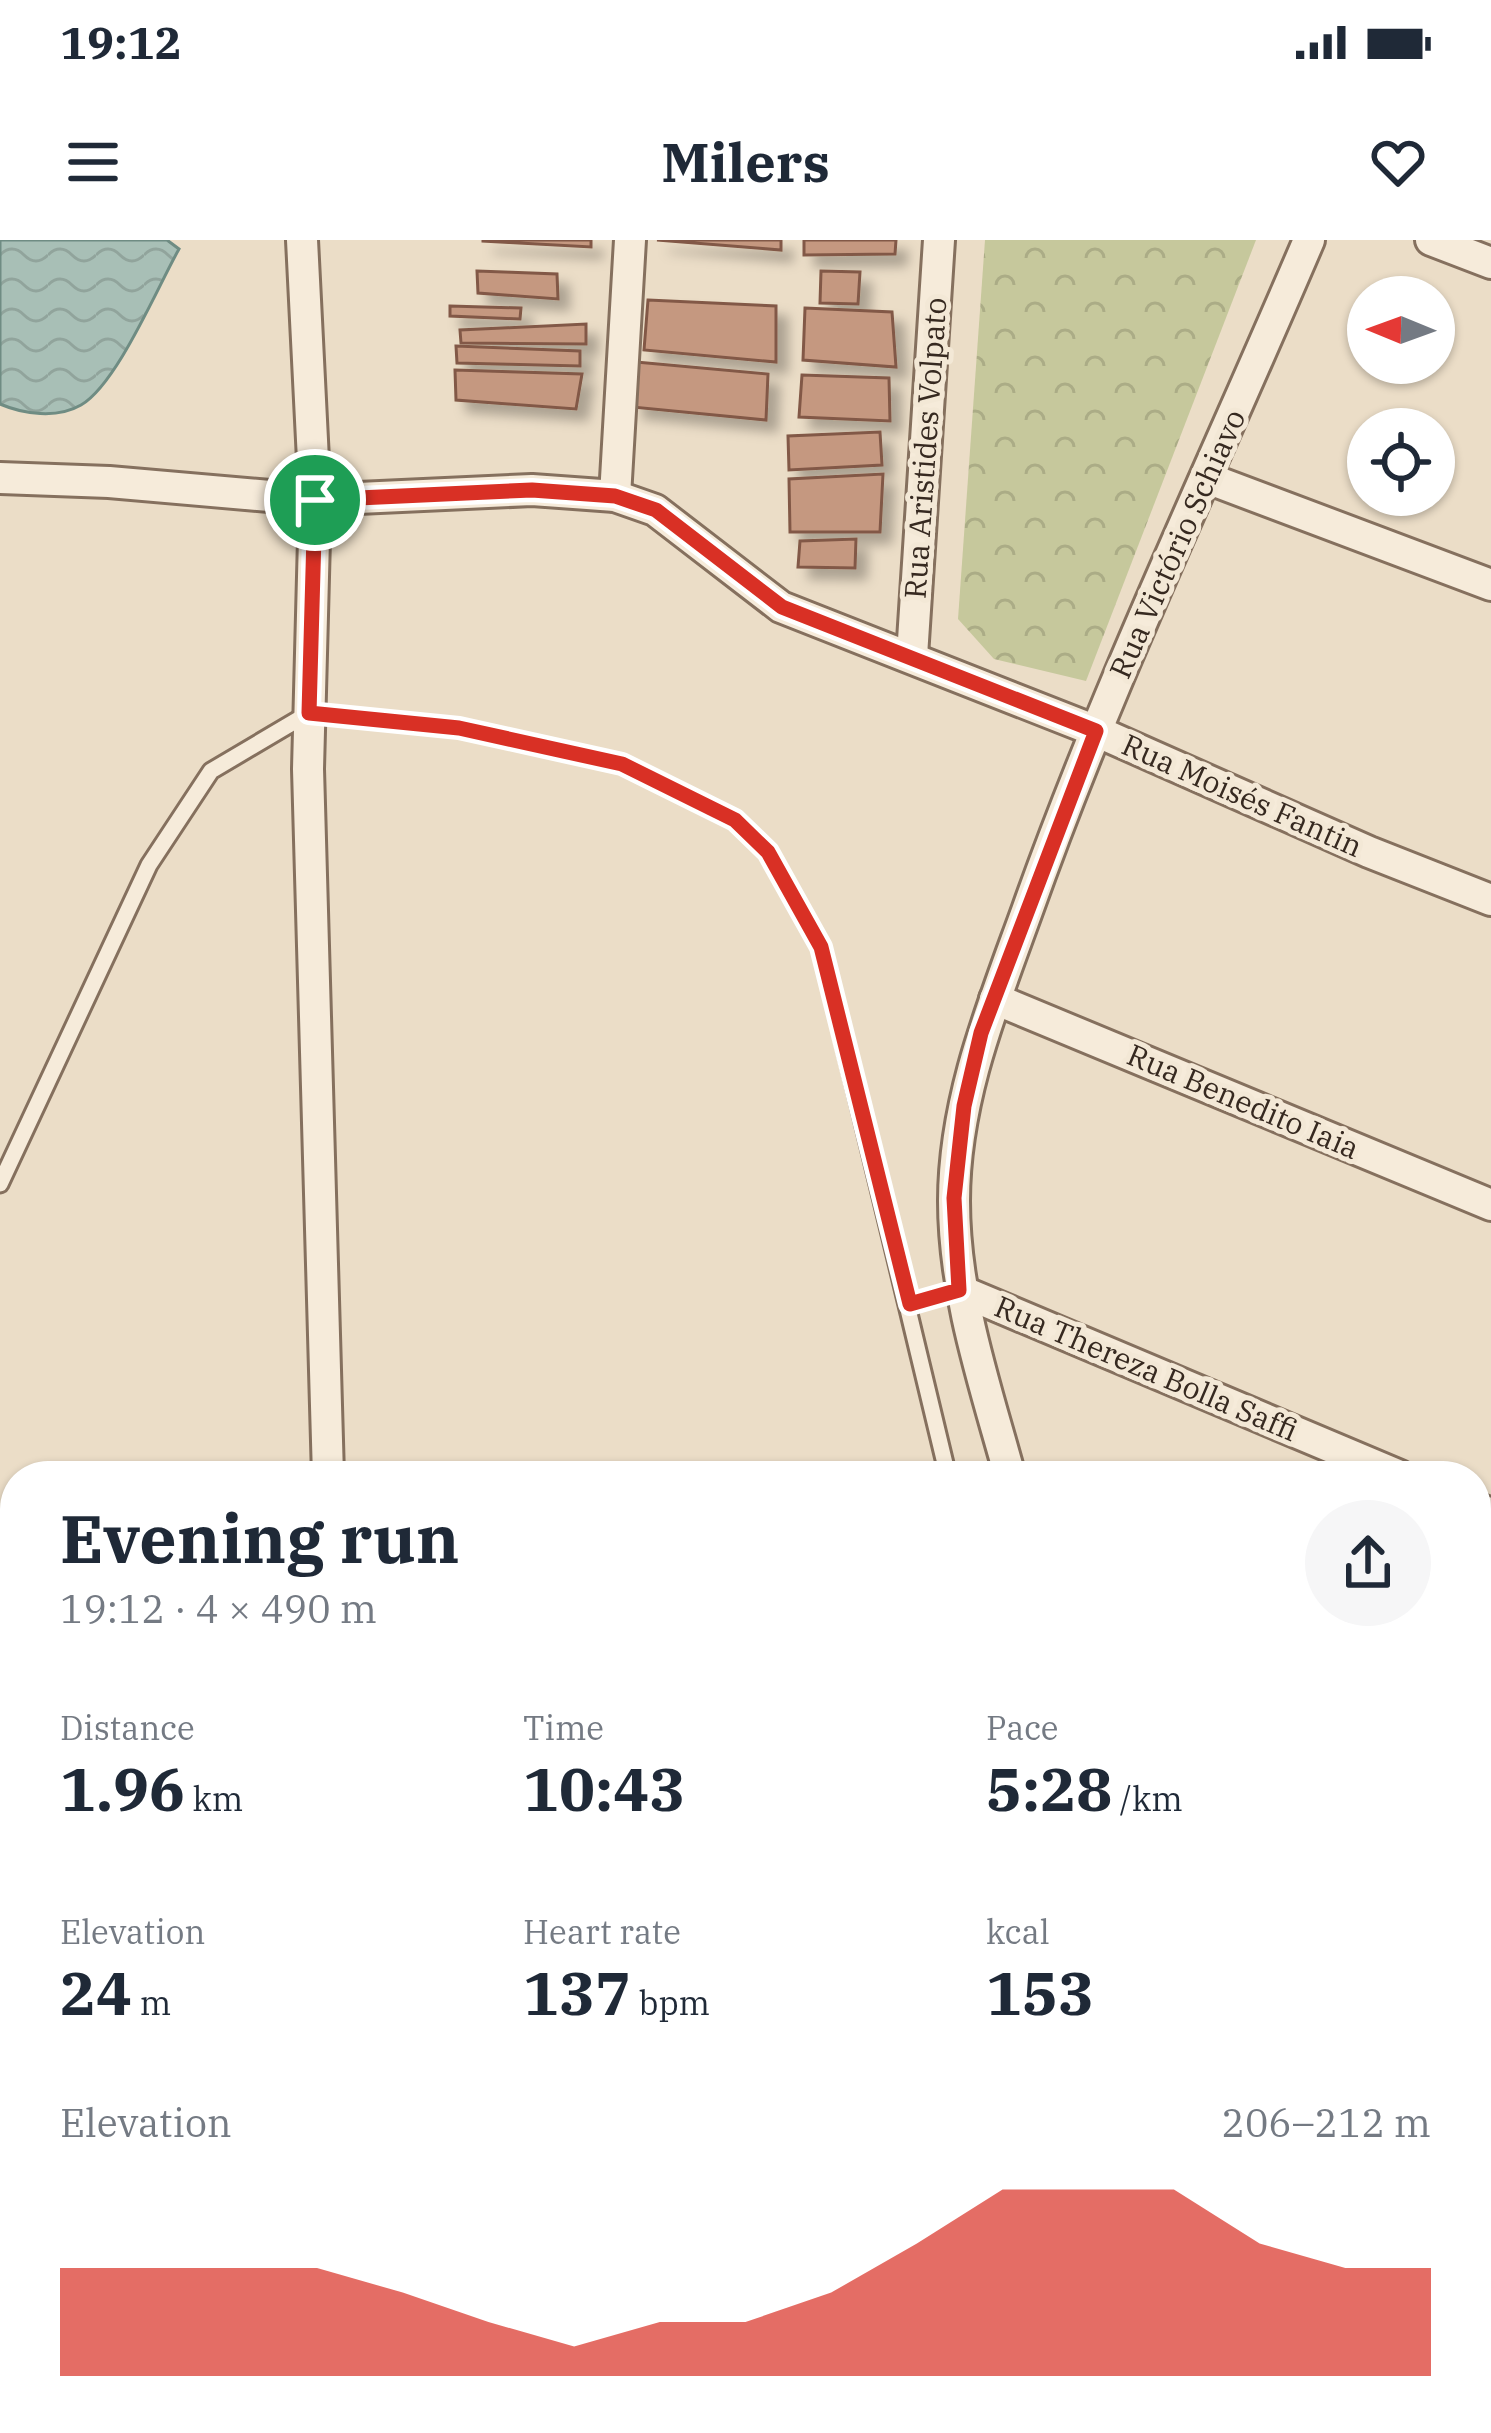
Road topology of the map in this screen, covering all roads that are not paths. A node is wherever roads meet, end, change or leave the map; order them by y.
1 (302, 240) edge
2 (630, 240) edge
3 (939, 240) edge
4 (1309, 240) edge
5 (1431, 240) edge
6 (1491, 263) edge
7 (0, 478) edge
8 (1208, 478) junction
9 (615, 496) junction
10 (315, 500) junction
11 (1491, 585) edge
12 (912, 656) junction
13 (309, 713) junction
14 (1096, 731) junction
15 (1491, 900) edge
16 (995, 999) junction
17 (0, 1184) edge
18 (1491, 1205) edge
19 (959, 1290) junction
20 (910, 1304) junction
21 (328, 1461) edge
22 (944, 1461) edge
23 (1006, 1461) edge
24 (1364, 1461) edge

1 - 10 street
2 - 9 street
3 - 12 street, Rua Aristides Volpato
4 - 8 street, Rua Victório Schiavo
5 - 6 street
7 - 10 street, Rua Moisés Fantin
8 - 11 street
8 - 14 street, Rua Victório Schiavo
9 - 10 street, Rua Moisés Fantin
9 - 12 street, Rua Moisés Fantin
10 - 13 street
12 - 14 street, Rua Moisés Fantin
13 - 17 lane
13 - 20 lane
13 - 21 street
14 - 15 street, Rua Moisés Fantin
14 - 16 street, Rua Victório Schiavo
16 - 18 street, Rua Benedito Iaia
16 - 19 street, Rua Victório Schiavo
19 - 20 lane
19 - 23 street, Rua Victório Schiavo
19 - 24 street, Rua Thereza Bolla Saffi
20 - 22 lane

